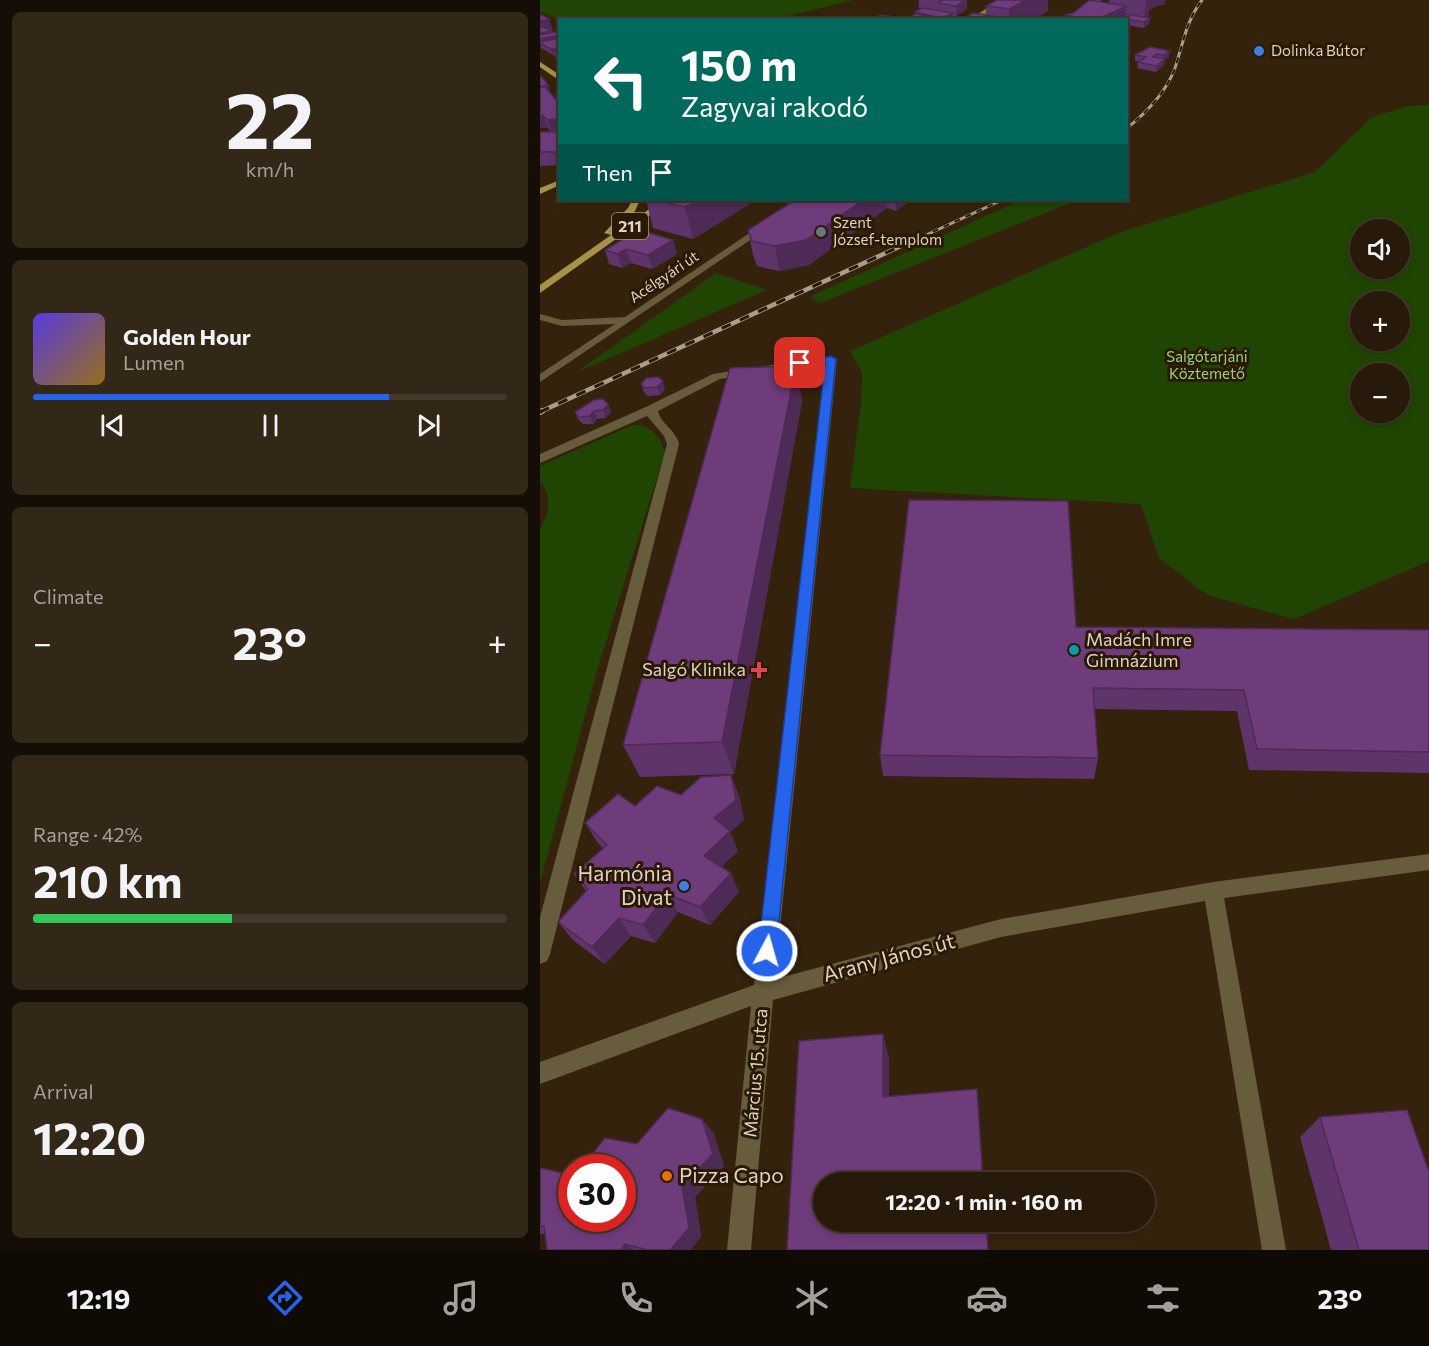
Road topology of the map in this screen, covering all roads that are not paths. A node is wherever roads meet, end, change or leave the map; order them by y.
1 (1004, 0) edge
2 (1098, 0) edge
3 (974, 18) edge
4 (1073, 18) edge
5 (540, 64) edge
6 (558, 78) edge
7 (558, 183) edge
8 (540, 191) edge
9 (558, 193) edge
10 (540, 199) edge
11 (636, 201) edge
12 (666, 201) edge
13 (775, 220) edge
14 (592, 251) junction
15 (540, 290) edge
16 (540, 317) edge
17 (627, 320) junction
18 (540, 379) edge
19 (652, 409) junction
20 (540, 459) edge
21 (1429, 862) edge
22 (1213, 891) junction
23 (540, 954) edge
24 (763, 992) junction
25 (540, 1073) edge
26 (739, 1250) edge
27 (1274, 1250) edge

1 - 3 main road
2 - 4 street
5 - 6 main road
7 - 8 main road
9 - 10 main road
11 - 14 main road, 211
12 - 14 main road, 211
13 - 17 street, Acélgyári út
14 - 15 main road, 211
16 - 17 street
17 - 18 street, Acélgyári út
19 - 20 street
19 - 23 street
19 - 24 street, Március 15. utca
21 - 22 street, Arany János út
22 - 24 street, Arany János út
22 - 27 street
24 - 25 street, Arany János út
24 - 26 street, Március 15. utca

